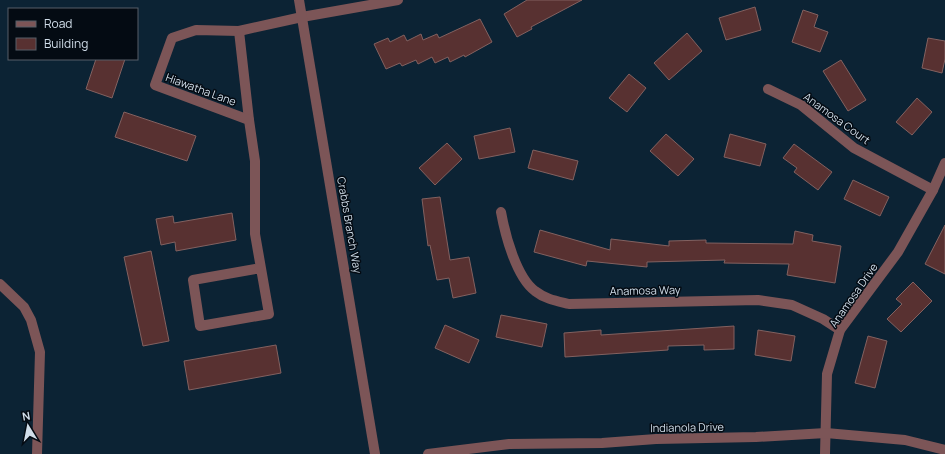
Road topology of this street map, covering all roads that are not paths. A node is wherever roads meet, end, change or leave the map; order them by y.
1 (299, 0) edge
2 (398, 0) edge
3 (302, 17) junction
4 (239, 31) junction
5 (768, 89) dead end
6 (249, 120) junction
7 (945, 163) edge
8 (933, 190) junction
9 (500, 212) dead end
10 (261, 268) junction
11 (0, 284) edge
12 (840, 330) junction
13 (826, 433) junction
14 (945, 450) edge
15 (37, 454) edge
16 (375, 454) edge
17 (428, 454) edge
18 (825, 454) edge

1 - 3 street, Crabbs Branch Way
2 - 3 street, Hiawatha Lane
3 - 4 street, Hiawatha Lane
3 - 16 street, Crabbs Branch Way
4 - 6 street
4 - 6 street, Hiawatha Lane
5 - 8 street, Anamosa Court
6 - 10 street
7 - 8 street, Anamosa Drive
8 - 12 street, Anamosa Drive
9 - 12 street, Anamosa Way
10 - 10 street
11 - 15 street
12 - 13 street, Anamosa Drive
13 - 14 street, Indianola Drive
13 - 17 street, Indianola Drive
13 - 18 street, Anamosa Drive

